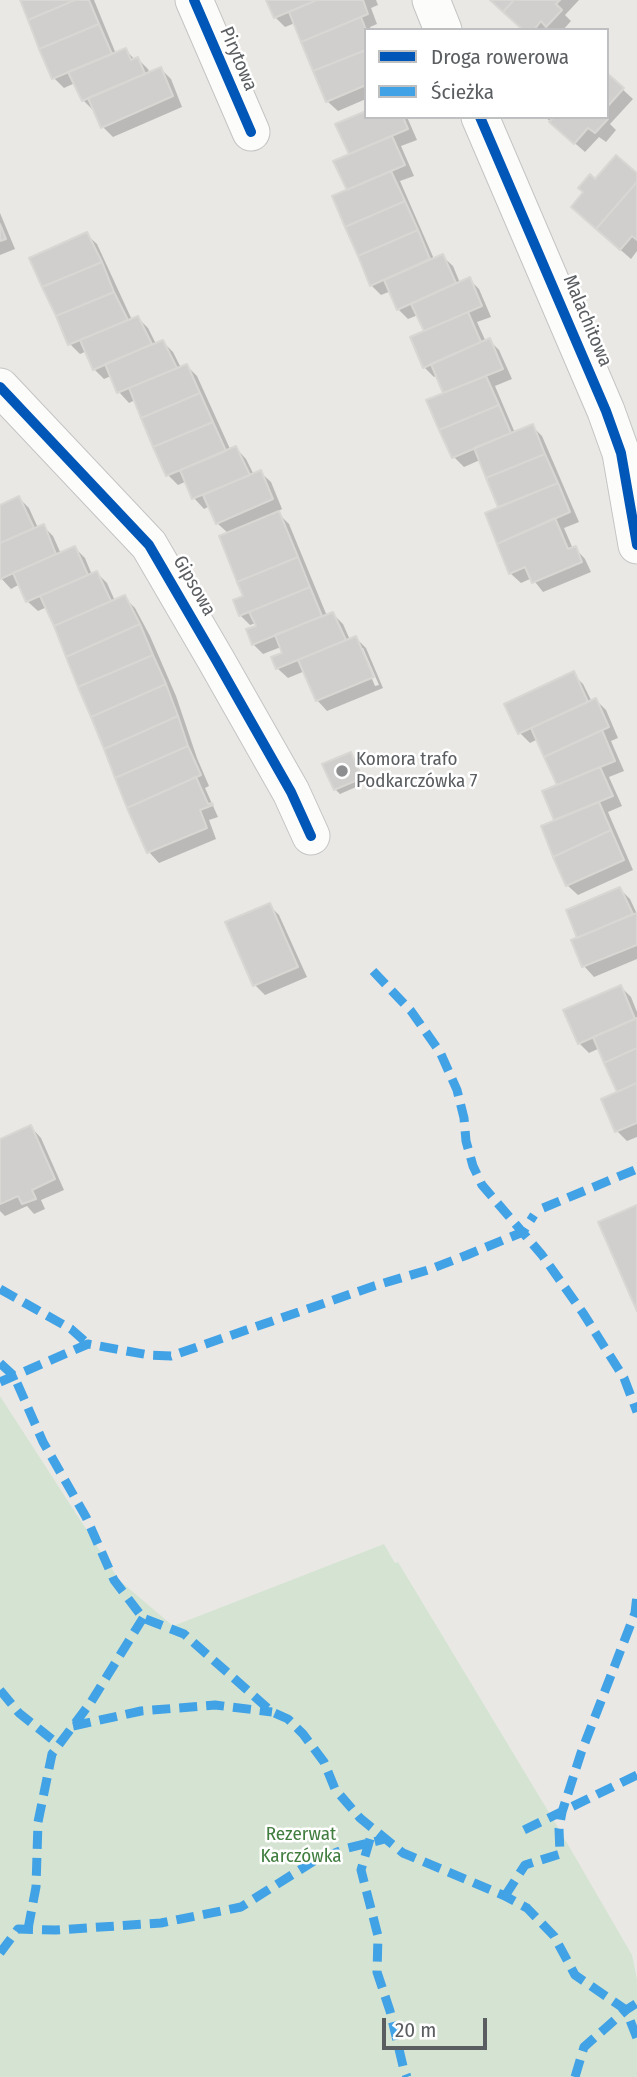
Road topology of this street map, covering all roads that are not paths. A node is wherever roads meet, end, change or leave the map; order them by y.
1 (194, 0) edge
2 (431, 0) edge
3 (442, 28) edge
4 (481, 119) edge
5 (251, 132) dead end
6 (0, 387) edge
7 (637, 545) edge
8 (311, 836) dead end

1 - 5 street, Pirytowa
2 - 3 street
4 - 7 street, Malachitowa
6 - 8 street, Gipsowa

